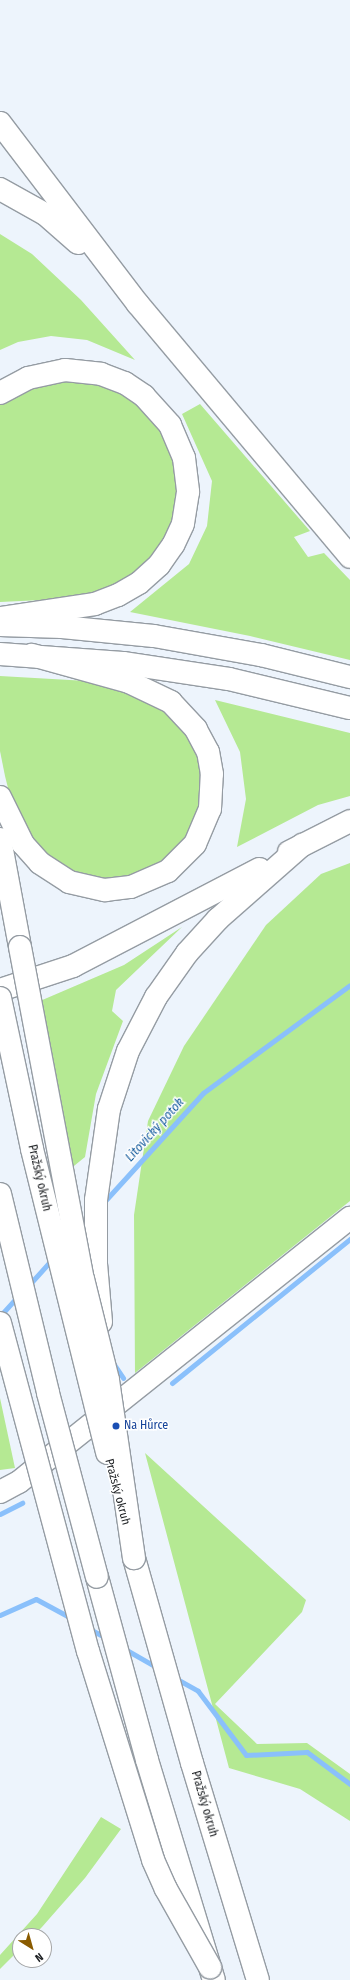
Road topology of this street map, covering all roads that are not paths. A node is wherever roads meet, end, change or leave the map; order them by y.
1 (0, 123) edge
2 (0, 189) edge
3 (138, 304) junction
4 (0, 393) edge
5 (350, 557) edge
6 (0, 618) edge
7 (0, 625) edge
8 (0, 654) edge
9 (32, 655) junction
10 (350, 677) edge
11 (350, 708) edge
12 (0, 797) edge
13 (350, 821) edge
14 (0, 839) edge
15 (302, 845) junction
16 (0, 990) edge
17 (0, 998) edge
18 (0, 1194) edge
19 (350, 1218) edge
20 (0, 1323) edge
21 (108, 1380) junction
22 (0, 1492) edge
23 (134, 1558) junction
24 (212, 1973) edge
25 (258, 1980) edge

1 - 3 main road
2 - 3 main road
3 - 5 main road
4 - 6 main road
7 - 10 main road
8 - 9 main road
9 - 11 main road
9 - 12 main road
13 - 15 main road
14 - 21 main road, bridge
15 - 16 main road
15 - 21 main road, bridge
17 - 23 main road, Pražský okruh, bridge
18 - 24 main road, bridge
19 - 22 main road
20 - 24 main road, bridge
21 - 23 main road, bridge
23 - 25 main road, Pražský okruh

